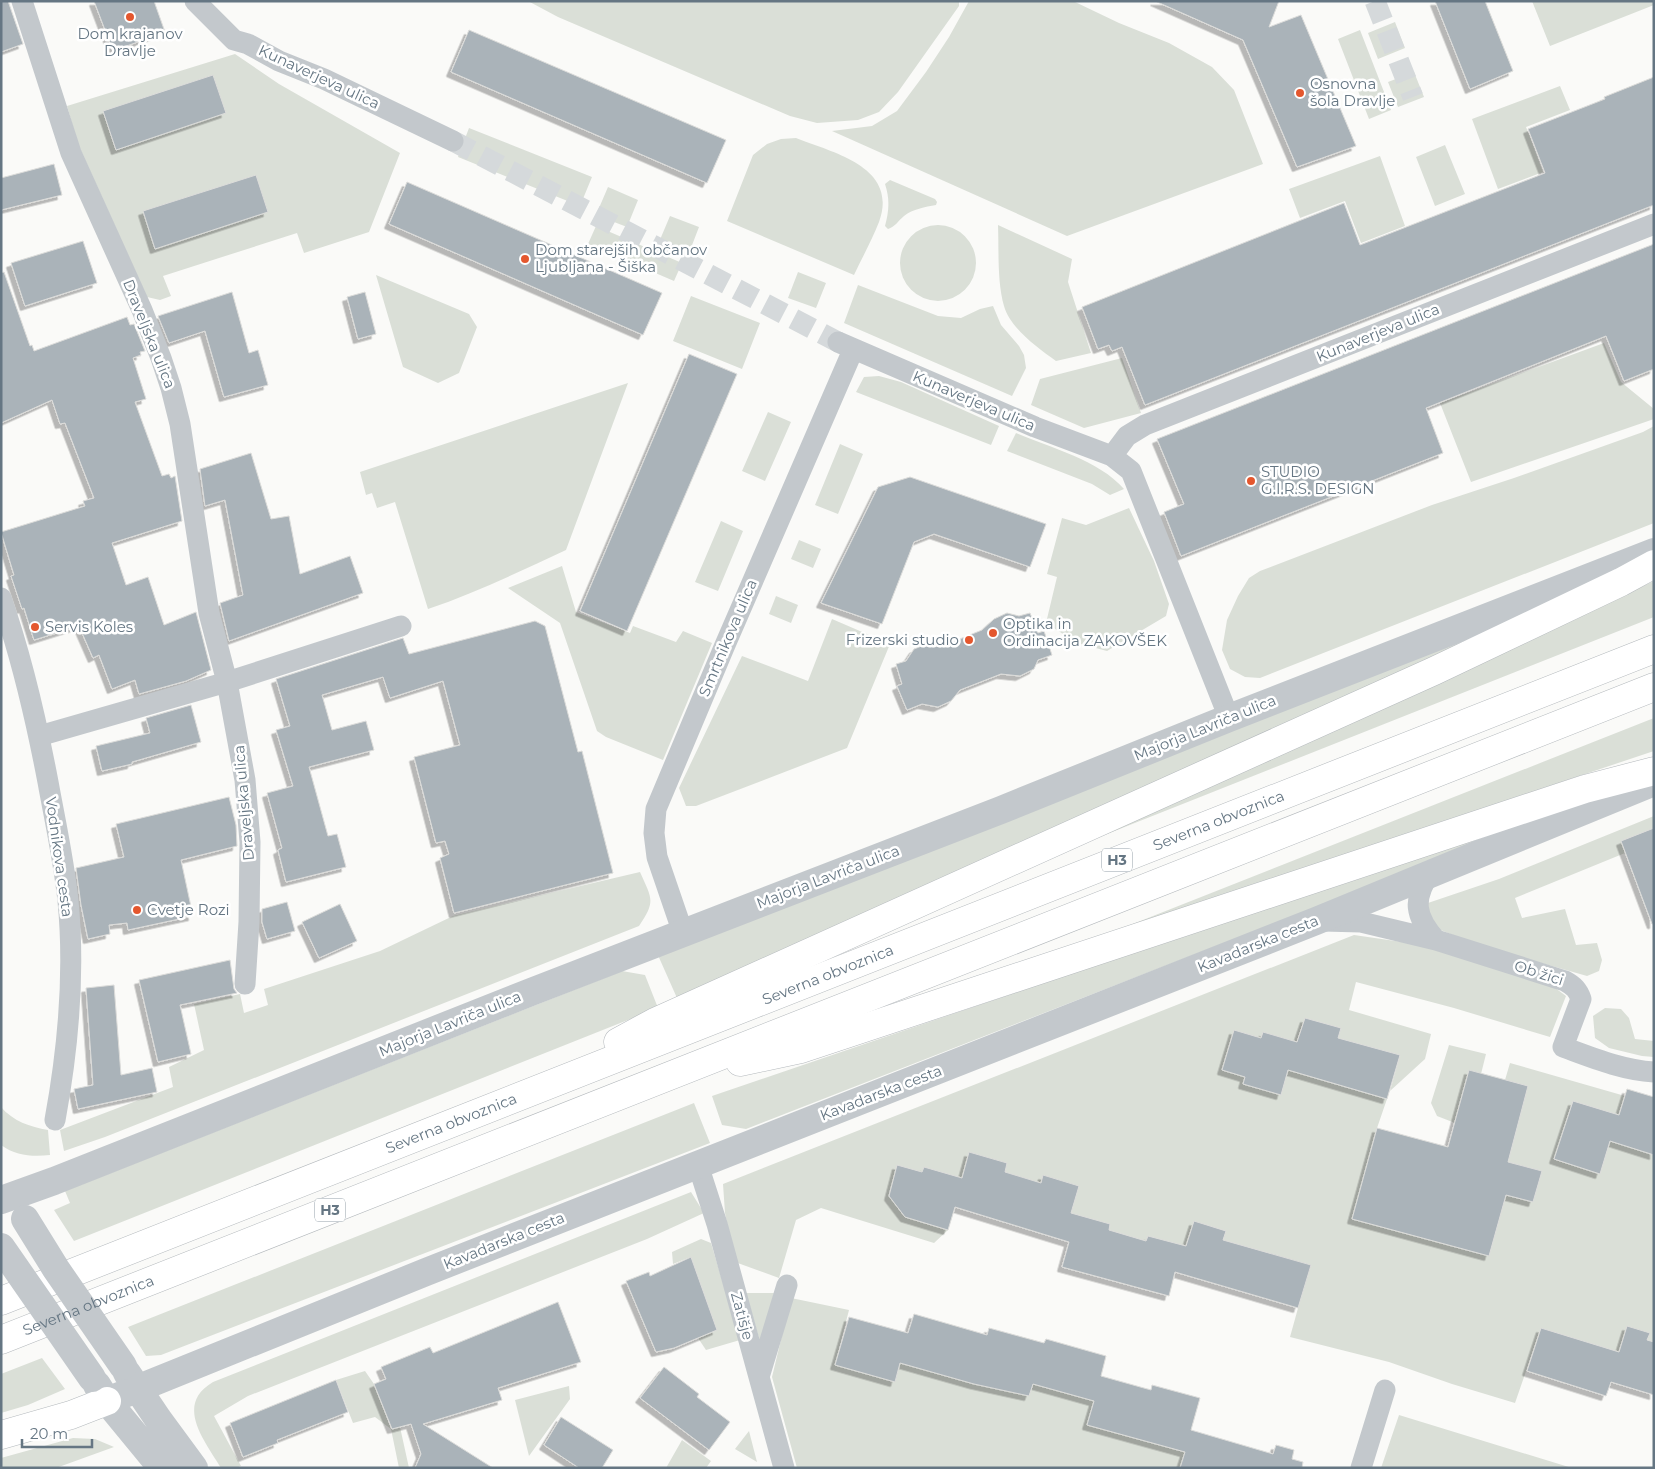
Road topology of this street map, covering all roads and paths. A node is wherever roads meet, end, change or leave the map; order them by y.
1 (22, 1) edge
2 (195, 1) edge
3 (453, 141) tunnel mouth
4 (1654, 224) edge
5 (846, 346) joint
6 (1112, 456) junction
7 (1654, 552) edge
8 (1654, 564) edge
9 (1, 598) edge
10 (401, 626) dead end
11 (1654, 648) edge
12 (227, 682) junction
13 (1654, 687) edge
14 (1229, 718) junction
15 (39, 736) junction
16 (1654, 772) edge
17 (1654, 782) edge
18 (1430, 874) junction
19 (1316, 921) junction
20 (684, 933) junction
21 (1436, 940) junction
22 (245, 984) dead end
23 (581, 1072) junction
24 (1654, 1072) edge
25 (658, 1080) junction
26 (54, 1120) dead end
27 (698, 1165) junction
28 (10, 1199) edge
29 (1, 1247) edge
30 (787, 1285) dead end
31 (1, 1302) edge
32 (1, 1340) edge
33 (129, 1377) junction
34 (759, 1378) junction
35 (1385, 1390) dead end
36 (107, 1401) junction
37 (1, 1435) edge
38 (162, 1468) edge
39 (194, 1468) edge
40 (784, 1468) edge
41 (1361, 1468) edge

1 - 12 street, Draveljska ulica
2 - 3 street, Kunaverjeva ulica
4 - 6 street, Kunaverjeva ulica
5 - 6 street, Kunaverjeva ulica
5 - 20 street, Smrtnikova ulica
6 - 14 street, Kunaverjeva ulica
7 - 14 street, Majorja Lavriča ulica
8 - 23 highway
9 - 15 street, Vodnikova cesta
10 - 12 street
11 - 23 highway, Severna obvoznica / H3
12 - 15 street
12 - 22 street, Draveljska ulica
13 - 25 highway, Severna obvoznica / H3
14 - 20 street, Majorja Lavriča ulica
15 - 26 street, Vodnikova cesta
16 - 25 highway
17 - 18 street, Kavadarska cesta
18 - 19 street, Kavadarska cesta
18 - 21 street
19 - 21 street, Ob žici
19 - 27 street, Kavadarska cesta
20 - 28 street, Majorja Lavriča ulica
21 - 24 street, Ob žici
23 - 31 highway, Severna obvoznica / H3
25 - 32 highway, Severna obvoznica / H3
27 - 33 street, Kavadarska cesta
27 - 34 street, Zatišje
28 - 33 street, bridge
29 - 36 street, bridge
30 - 34 street
33 - 36 street, Kavadarska cesta
33 - 39 street
34 - 40 street, Zatišje
35 - 41 street
36 - 37 highway
36 - 38 street

